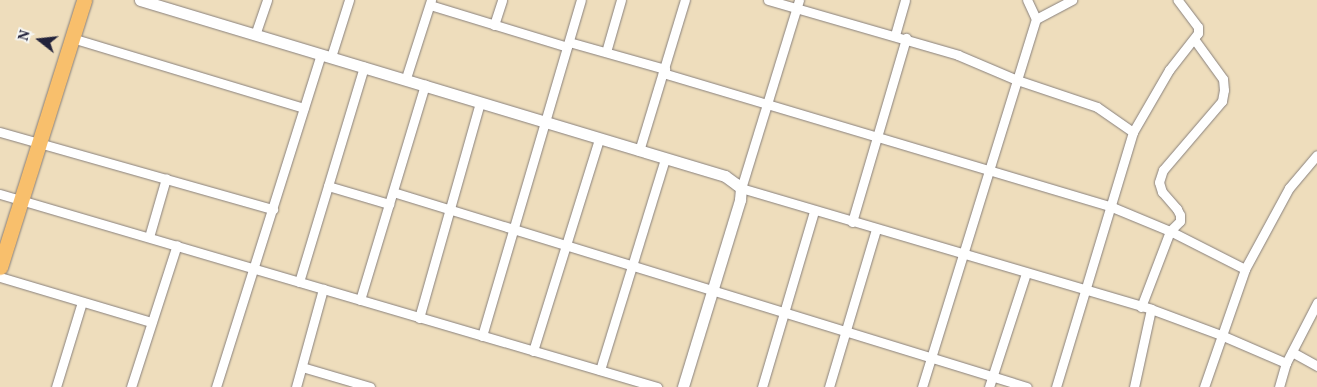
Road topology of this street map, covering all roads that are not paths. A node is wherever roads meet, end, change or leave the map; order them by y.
1 (84, 0) edge
2 (140, 0) edge
3 (267, 0) edge
4 (349, 0) edge
5 (502, 0) edge
6 (581, 0) edge
7 (621, 0) edge
8 (685, 0) edge
9 (768, 0) edge
10 (905, 0) edge
11 (1028, 0) edge
12 (1072, 0) edge
13 (1178, 0) edge
14 (430, 3) edge
15 (798, 4) edge
16 (1036, 19) junction
17 (494, 25) junction
18 (255, 35) junction
19 (895, 35) junction
20 (72, 38) junction
21 (906, 38) junction
22 (1194, 39) junction
23 (568, 45) junction
24 (606, 52) junction
25 (326, 56) junction
26 (364, 67) junction
27 (664, 71) junction
28 (406, 78) junction
29 (1017, 80) junction
30 (425, 85) junction
31 (480, 102) junction
32 (766, 103) junction
33 (304, 108) junction
34 (545, 122) junction
35 (0, 132) edge
36 (1133, 132) junction
37 (876, 137) junction
38 (599, 139) junction
39 (37, 144) junction
40 (639, 151) junction
41 (1317, 155) edge
42 (665, 159) junction
43 (989, 168) junction
44 (166, 178) junction
45 (328, 186) junction
46 (741, 188) junction
47 (392, 192) junction
48 (0, 194) edge
49 (20, 201) junction
50 (389, 204) junction
51 (1112, 206) junction
52 (273, 209) junction
53 (450, 210) junction
54 (814, 211) junction
55 (852, 222) junction
56 (514, 229) junction
57 (876, 229) junction
58 (1170, 231) junction
59 (149, 237) junction
60 (177, 244) junction
61 (566, 245) junction
62 (964, 254) junction
63 (0, 266) edge
64 (632, 266) junction
65 (254, 269) junction
66 (1246, 269) junction
67 (1026, 273) junction
68 (0, 277) edge
69 (299, 282) junction
70 (323, 290) junction
71 (713, 290) junction
72 (1085, 290) junction
73 (360, 300) junction
74 (82, 302) junction
75 (1317, 303) edge
76 (1146, 308) junction
77 (785, 311) junction
78 (419, 318) junction
79 (151, 322) junction
80 (845, 331) junction
81 (1221, 334) junction
82 (482, 336) junction
83 (533, 351) junction
84 (1292, 352) junction
85 (931, 358) junction
86 (1286, 363) junction
87 (302, 366) junction
88 (1317, 366) edge
89 (600, 370) junction
90 (992, 376) junction
91 (56, 387) edge
92 (131, 387) edge
93 (216, 387) edge
94 (296, 387) edge
95 (370, 387) edge
96 (657, 387) edge
97 (683, 387) edge
98 (762, 387) edge
99 (828, 387) edge
100 (922, 387) edge
101 (989, 387) edge
102 (1027, 387) edge
103 (1056, 387) edge
104 (1134, 387) edge
105 (1204, 387) edge
106 (1279, 387) edge

1 - 20 highway
2 - 18 street
3 - 18 street
4 - 25 street
5 - 17 street
6 - 23 street
7 - 24 street
8 - 27 street
9 - 15 street
10 - 19 street
11 - 16 street
12 - 16 street
13 - 22 street
14 - 17 street
14 - 28 street
15 - 19 street
15 - 32 street
16 - 29 street
17 - 23 street
18 - 25 street
19 - 21 street
20 - 33 street
20 - 39 highway
21 - 29 street
21 - 37 street
22 - 36 street
22 - 58 street
23 - 24 street
23 - 34 street
24 - 27 street
25 - 26 street
25 - 33 street
26 - 28 street
26 - 45 street
27 - 32 street
27 - 40 street
28 - 30 street
29 - 36 street
29 - 43 street
30 - 31 street
30 - 47 street
31 - 34 street
31 - 53 street
32 - 37 street
32 - 46 street
33 - 52 street
34 - 38 street
34 - 56 street
35 - 39 street
36 - 51 street
37 - 43 street
37 - 55 street
38 - 40 street
38 - 61 street
39 - 44 street
39 - 49 highway
40 - 42 street
41 - 66 street
42 - 46 street
42 - 64 street
43 - 51 street
43 - 62 street
44 - 52 street
44 - 59 street
45 - 50 street
45 - 69 street
46 - 54 street
46 - 71 street
47 - 50 street
47 - 53 street
48 - 49 street
49 - 59 street
49 - 63 highway
50 - 73 street
51 - 58 street
51 - 72 street
52 - 65 street
53 - 56 street
53 - 78 street
54 - 55 street
54 - 77 street
55 - 57 street
56 - 61 street
56 - 82 street
57 - 62 street
57 - 80 street
58 - 66 street
58 - 76 street
59 - 60 street
60 - 65 street
60 - 79 street
61 - 64 street
61 - 83 street
62 - 67 street
62 - 85 street
64 - 71 street
64 - 89 street
65 - 69 street
65 - 93 street
66 - 81 street
67 - 72 street
67 - 90 street
68 - 74 street
69 - 70 street
70 - 73 street
70 - 87 street
71 - 77 street
71 - 97 street
72 - 76 street
72 - 103 street
73 - 78 street
74 - 79 street
74 - 91 street
75 - 84 street
76 - 81 street
76 - 104 street
77 - 80 street
77 - 98 street
78 - 82 street
79 - 92 street
80 - 85 street
80 - 99 street
81 - 86 street
81 - 105 street
82 - 83 street
83 - 89 street
84 - 86 street
84 - 88 street
85 - 90 street
85 - 100 street
86 - 106 street
87 - 94 street
87 - 95 street
89 - 96 street
90 - 101 street
90 - 102 street

